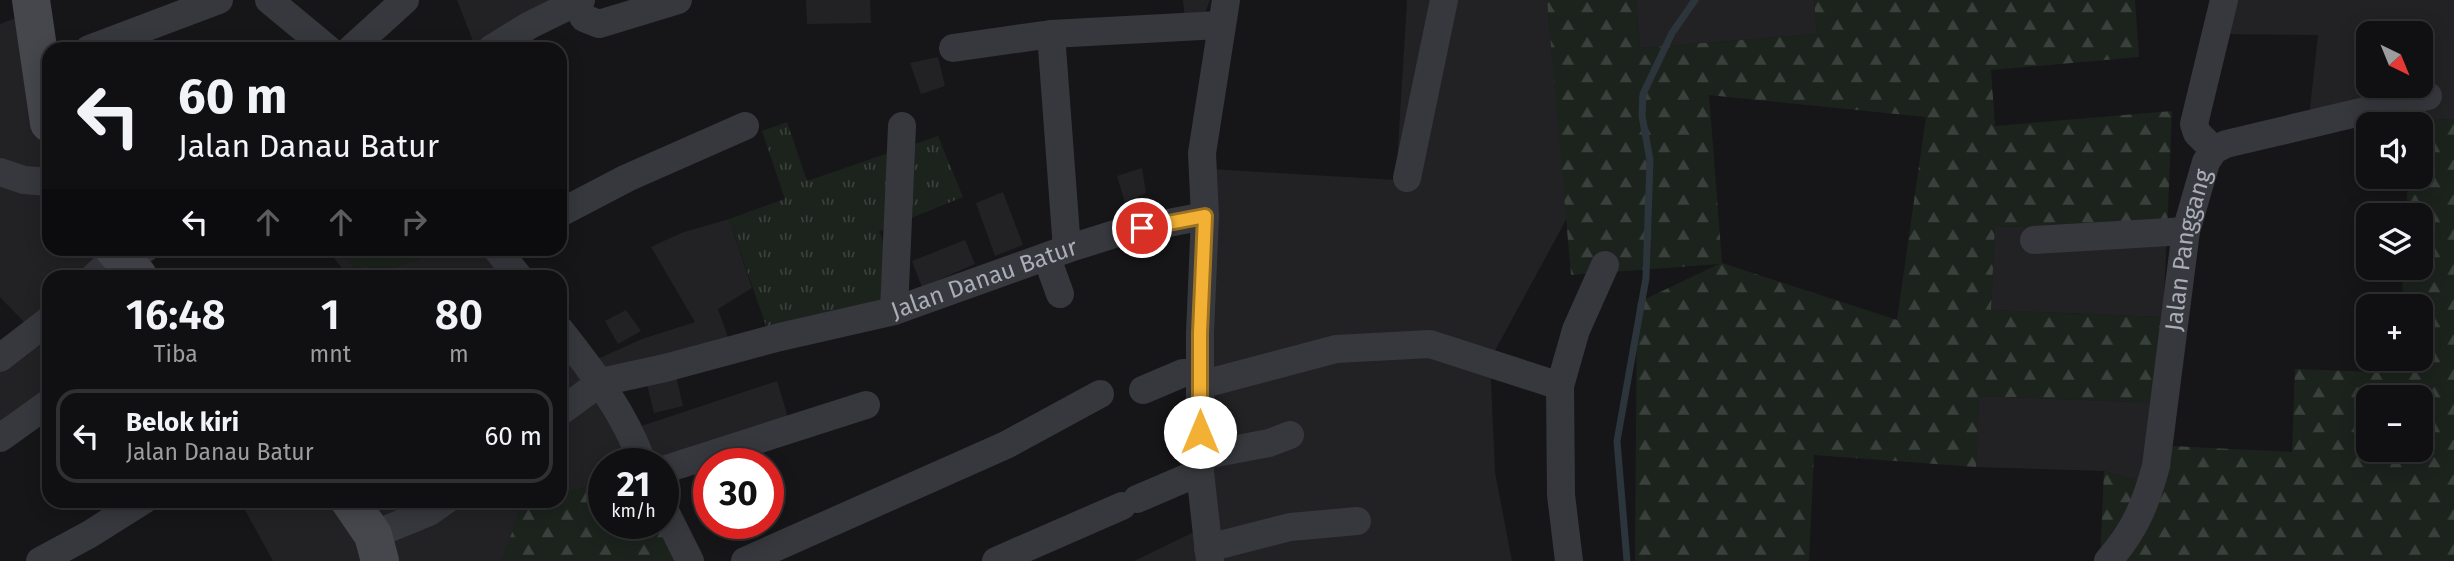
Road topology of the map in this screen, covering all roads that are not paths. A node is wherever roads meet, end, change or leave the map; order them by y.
1 (31, 0) edge
2 (219, 0) edge
3 (269, 0) edge
4 (405, 0) edge
5 (678, 0) edge
6 (1444, 0) edge
7 (2224, 0) edge
8 (578, 2) edge
9 (1223, 13) edge
10 (1051, 34) junction
11 (108, 42) edge
12 (320, 42) edge
13 (359, 42) edge
14 (502, 42) edge
15 (953, 48) dead end
16 (42, 56) edge
17 (2420, 98) edge
18 (745, 126) dead end
19 (902, 126) dead end
20 (2214, 150) junction
21 (0, 172) edge
22 (1406, 178) dead end
23 (42, 181) edge
24 (567, 209) edge
25 (1205, 216) junction
26 (2186, 231) junction
27 (2034, 240) dead end
28 (1057, 254) junction
29 (502, 256) edge
30 (1605, 265) dead end
31 (513, 270) edge
32 (1060, 294) dead end
33 (894, 312) junction
34 (42, 325) edge
35 (567, 339) edge
36 (0, 358) edge
37 (1200, 379) junction
38 (601, 382) junction
39 (1560, 386) junction
40 (1143, 390) dead end
41 (1100, 394) dead end
42 (866, 405) dead end
43 (567, 407) edge
44 (42, 408) edge
45 (1290, 435) dead end
46 (0, 438) edge
47 (636, 448) edge
48 (1200, 464) junction
49 (679, 465) edge
50 (131, 508) edge
51 (354, 508) edge
52 (435, 508) edge
53 (1357, 522) dead end
54 (679, 539) edge
55 (377, 548) edge
56 (1209, 555) edge
57 (40, 561) edge
58 (690, 561) edge
59 (745, 561) edge
60 (996, 561) edge
61 (1569, 561) edge
62 (2108, 561) edge

1 - 16 main road
2 - 11 street
3 - 12 street
4 - 13 street
5 - 8 street
6 - 22 street
7 - 20 street
8 - 14 street
9 - 10 street
9 - 25 street
10 - 15 street
10 - 28 street
17 - 20 street, Jalan Panggang
18 - 24 street
19 - 33 street
20 - 26 street, Jalan Panggang
21 - 23 street
25 - 28 street, Jalan Danau Batur
25 - 37 street
26 - 27 street
26 - 62 street, Jalan Panggang
28 - 32 street
28 - 33 street, Jalan Danau Batur
29 - 31 street
30 - 39 street
33 - 38 street, Jalan Danau Batur
34 - 36 street
35 - 38 street
37 - 39 street
37 - 40 street
37 - 48 street
38 - 43 street, Jalan Danau Batur
38 - 47 street
39 - 61 street
41 - 59 street
42 - 49 street
44 - 46 street
45 - 48 street
48 - 56 street
48 - 60 street
50 - 57 street
51 - 55 main road
52 - 55 street
53 - 56 street
54 - 58 street

